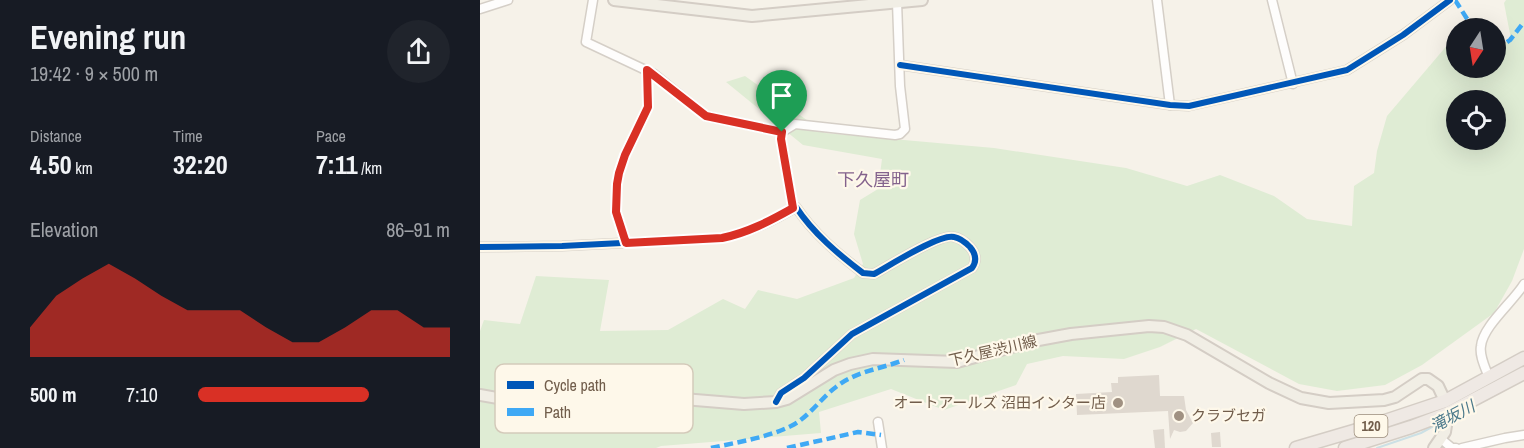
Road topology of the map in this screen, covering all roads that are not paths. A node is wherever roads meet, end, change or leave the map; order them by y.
1 (508, 0) edge
2 (593, 0) edge
3 (615, 0) edge
4 (921, 0) edge
5 (1157, 0) edge
6 (1272, 0) edge
7 (1450, 0) edge
8 (897, 2) junction
9 (480, 9) edge
10 (900, 65) junction
11 (647, 70) junction
12 (1293, 84) junction
13 (1170, 105) junction
14 (782, 132) junction
15 (793, 208) junction
16 (626, 243) junction
17 (480, 247) edge
18 (1524, 285) edge
19 (1524, 358) edge
20 (1524, 373) edge
21 (1489, 378) junction
22 (480, 395) edge
23 (495, 398) edge
24 (693, 400) edge
25 (776, 402) junction
26 (1446, 407) junction
27 (878, 422) dead end
28 (1524, 435) edge
29 (1438, 443) edge
30 (882, 448) edge
31 (1296, 448) edge
32 (1345, 448) edge
33 (1454, 448) edge
34 (1462, 448) edge

1 - 9 street
2 - 11 street
3 - 8 main road
4 - 8 main road
5 - 13 street
6 - 12 street
7 - 12 street
8 - 10 street
10 - 13 street
10 - 14 street
11 - 14 street
11 - 16 street
12 - 13 street
14 - 15 street
15 - 16 street
15 - 25 street
16 - 17 street
18 - 21 street
19 - 21 highway, 120
20 - 26 highway, 120
21 - 26 highway, 120
22 - 23 main road, 下久屋渋川線
24 - 25 main road, 下久屋渋川線
25 - 26 main road, 下久屋渋川線
26 - 29 main road
26 - 31 highway, 120
26 - 32 highway, 120
27 - 30 street
28 - 34 street
29 - 33 street

